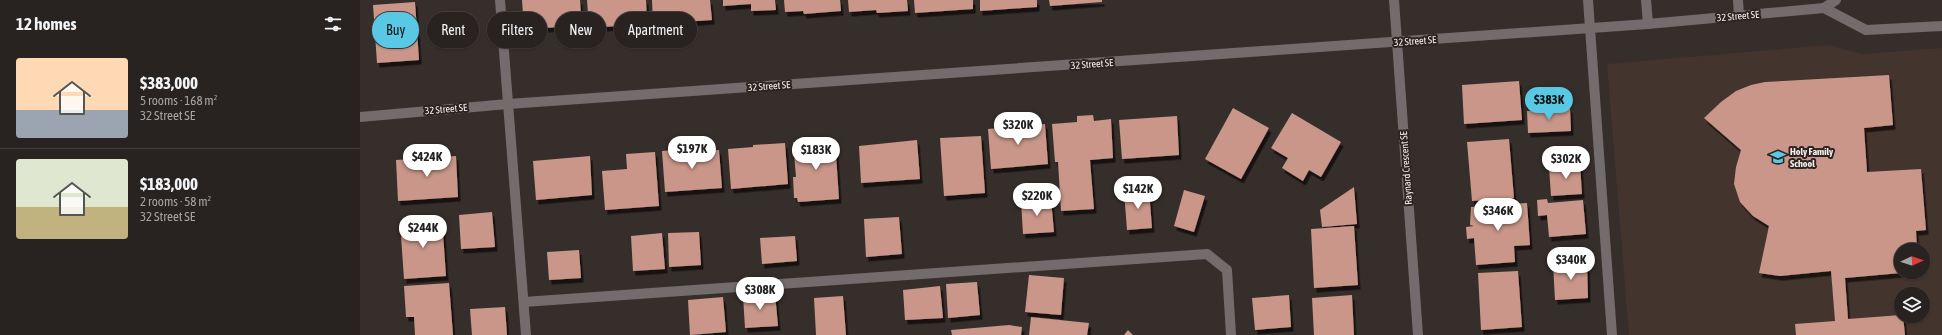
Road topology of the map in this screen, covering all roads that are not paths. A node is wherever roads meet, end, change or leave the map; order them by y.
1 (500, 0) edge
2 (1394, 0) edge
3 (1588, 0) edge
4 (1646, 0) edge
5 (1738, 0) edge
6 (1836, 0) edge
7 (1824, 8) junction
8 (1739, 16) junction
9 (1648, 24) junction
10 (1942, 26) edge
11 (1590, 28) junction
12 (1397, 42) junction
13 (508, 104) junction
14 (360, 116) edge
15 (524, 302) junction
16 (526, 335) edge
17 (1231, 335) edge
18 (1418, 335) edge
19 (1612, 335) edge

1 - 13 street
2 - 12 street, Raynard Crescent SE
3 - 11 street
4 - 9 street
5 - 8 street
6 - 7 street
7 - 8 street, 32 Street SE
7 - 10 street
8 - 9 street, 32 Street SE
9 - 11 street, 32 Street SE
11 - 12 street, 32 Street SE
11 - 19 street
12 - 13 street, 32 Street SE
12 - 18 street, Raynard Crescent SE
13 - 14 street, 32 Street SE
13 - 15 street
15 - 16 street
15 - 17 street

